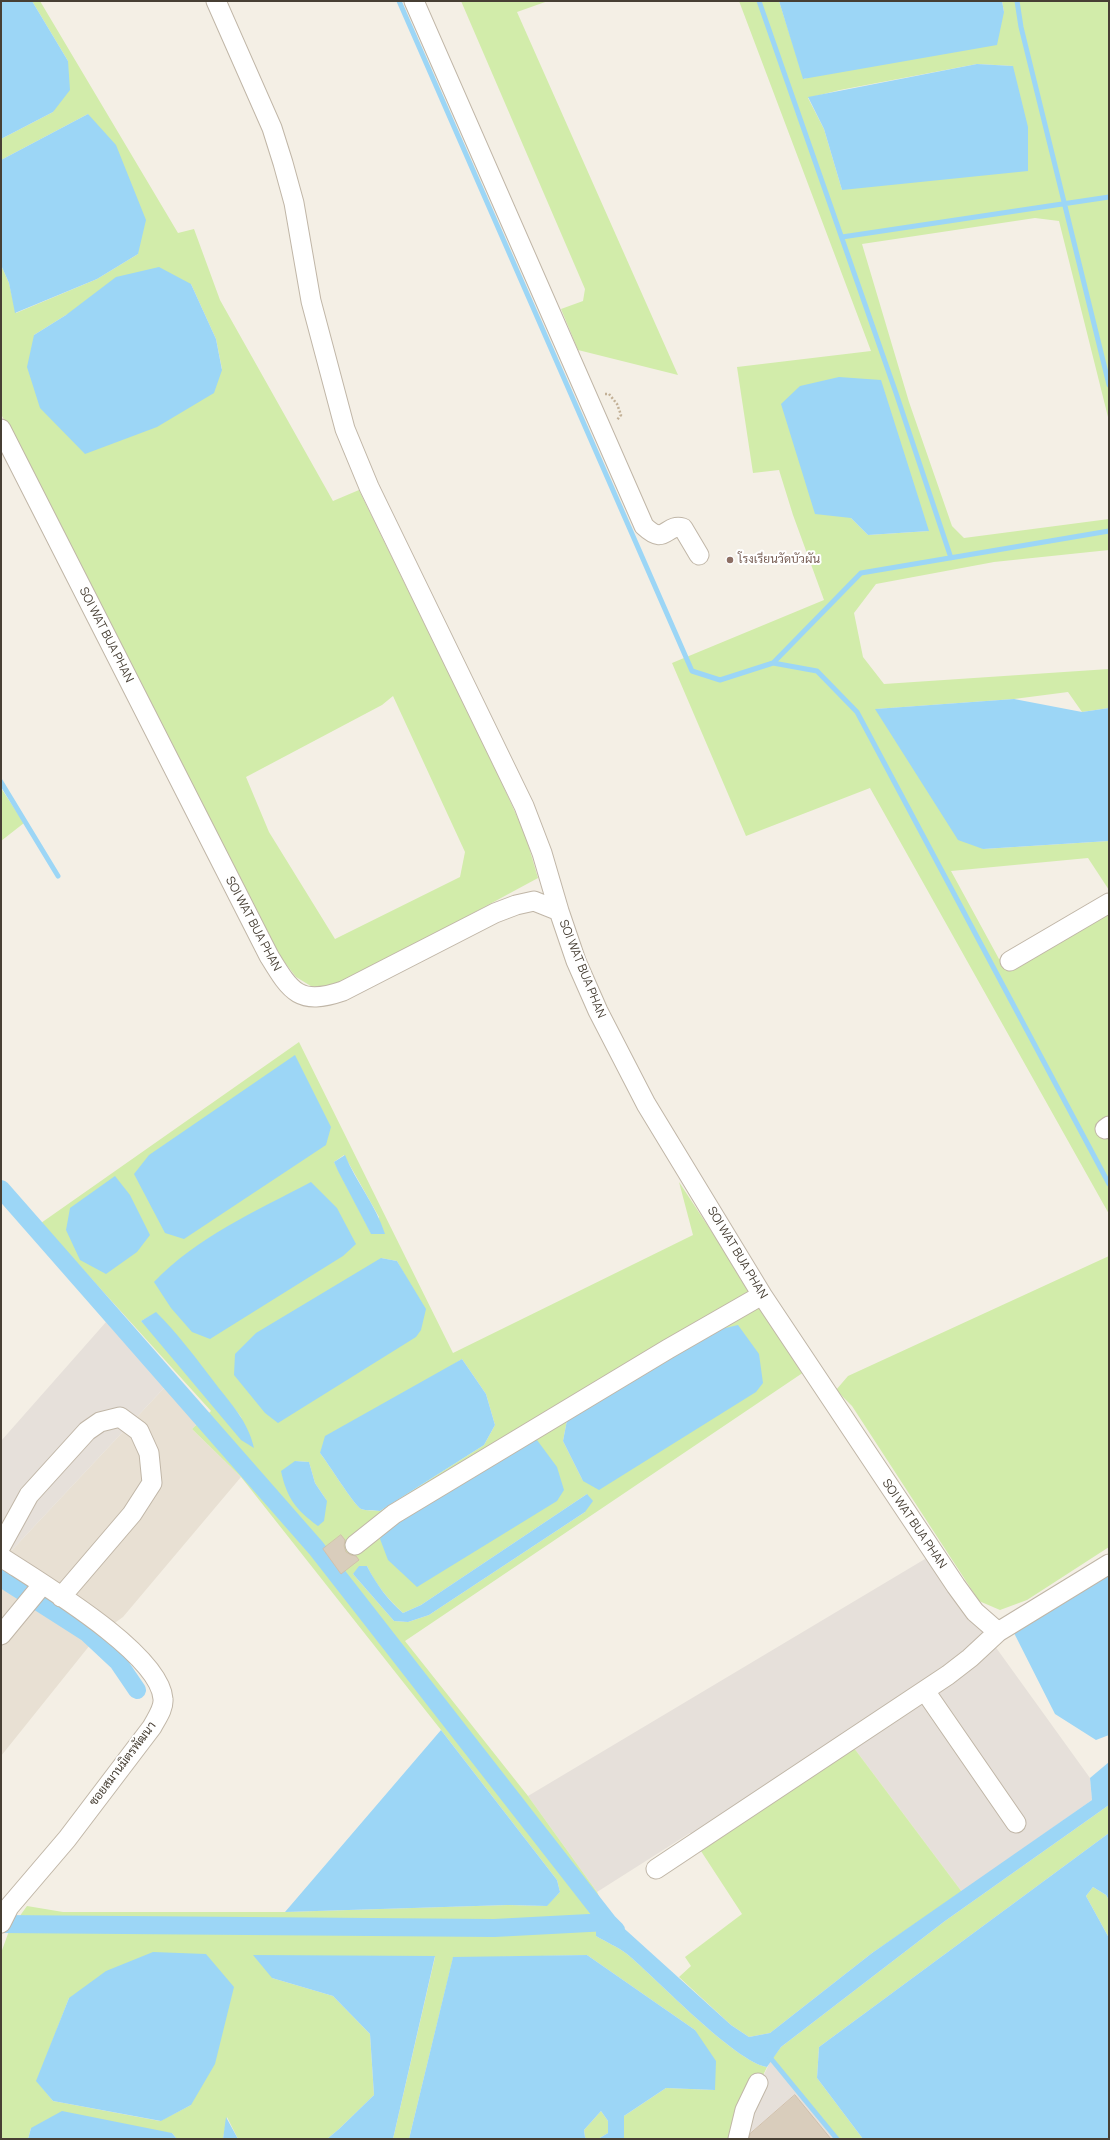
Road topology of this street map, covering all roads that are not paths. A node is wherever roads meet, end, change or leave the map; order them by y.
1 (216, 1) edge
2 (414, 1) edge
3 (1, 429) edge
4 (699, 555) dead end
5 (1109, 903) edge
6 (559, 911) junction
7 (1010, 961) dead end
8 (762, 1296) junction
9 (355, 1545) dead end
10 (1, 1546) edge
11 (1, 1557) edge
12 (1109, 1564) edge
13 (43, 1584) junction
14 (61, 1597) junction
15 (998, 1632) junction
16 (1, 1635) edge
17 (925, 1691) junction
18 (1016, 1822) dead end
19 (656, 1869) dead end
20 (1, 1923) edge
21 (758, 2083) dead end
22 (738, 2139) edge

1 - 6 street
2 - 4 street
3 - 6 street, SOI WAT BUA PHAN
5 - 7 street
6 - 8 street, SOI WAT BUA PHAN
8 - 9 street
8 - 15 street, SOI WAT BUA PHAN
10 - 14 street
11 - 13 street, ซอยสมานมิตรพัฒนา
12 - 15 street
13 - 14 street, ซอยสมานมิตรพัฒนา
13 - 16 street
14 - 20 street, ซอยสมานมิตรพัฒนา
15 - 17 street
17 - 18 street
17 - 19 street
21 - 22 street

